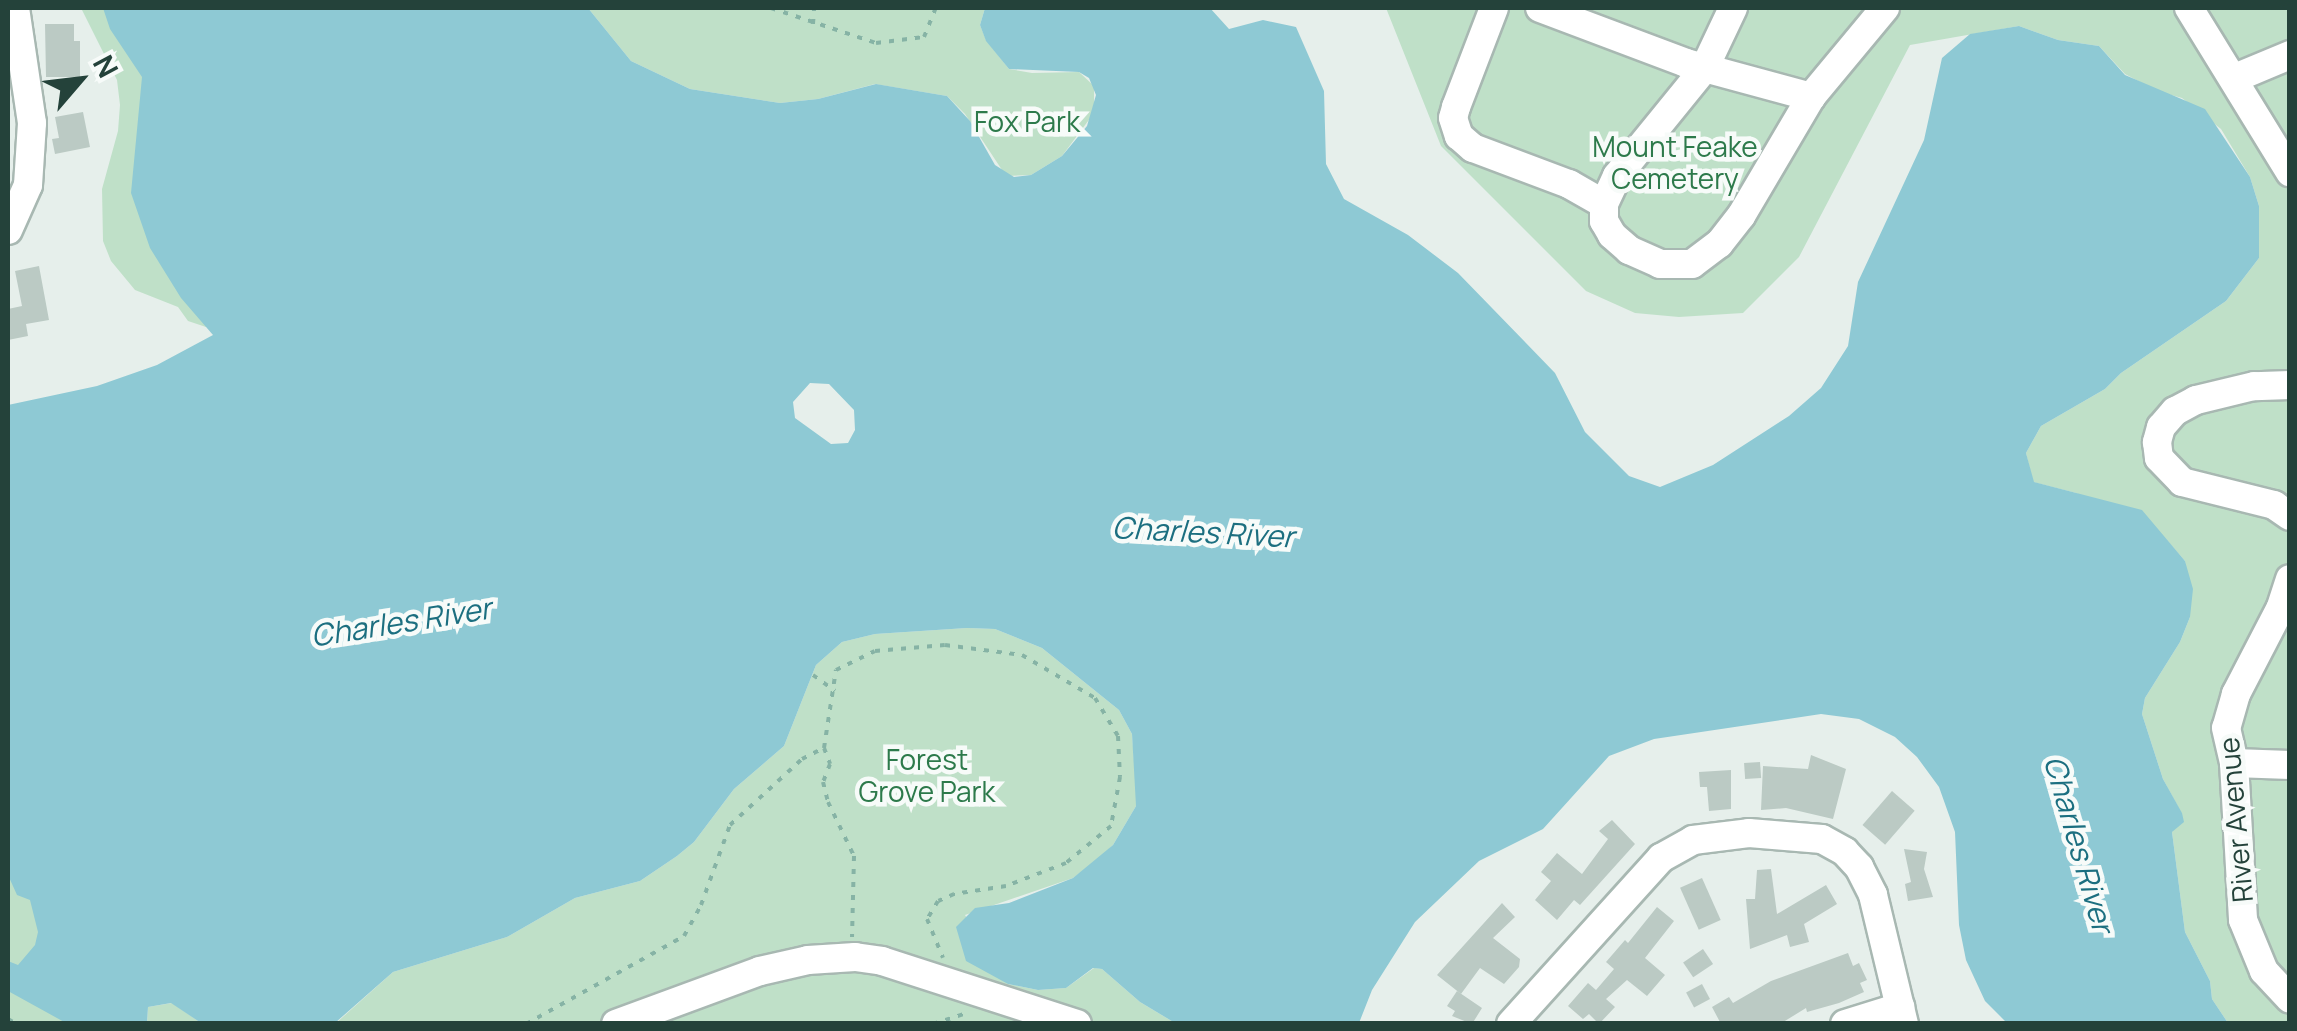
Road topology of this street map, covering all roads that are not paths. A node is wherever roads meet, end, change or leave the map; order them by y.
1 (10, 8) edge
2 (1494, 8) edge
3 (1540, 8) edge
4 (1733, 8) edge
5 (1885, 8) edge
6 (2190, 8) edge
7 (2290, 55) edge
8 (1704, 68) junction
9 (2234, 78) junction
10 (1811, 97) junction
11 (2290, 172) edge
12 (1604, 204) junction
13 (8, 230) edge
14 (2290, 385) edge
15 (2290, 516) edge
16 (2290, 580) edge
17 (2277, 638) edge
18 (2234, 763) junction
19 (2290, 766) edge
20 (2290, 999) edge
21 (1902, 1015) edge
22 (616, 1024) edge
23 (1078, 1024) edge
24 (1510, 1024) edge
25 (1845, 1024) edge

1 - 13 street
2 - 12 street
3 - 8 street
4 - 8 street
5 - 10 street
6 - 9 street
7 - 9 street
8 - 10 street
8 - 12 street
9 - 11 street
10 - 12 street
14 - 15 street
16 - 17 street, River Avenue
17 - 18 street, River Avenue
18 - 19 street
18 - 20 street, River Avenue
21 - 24 street
21 - 25 street
22 - 23 street

